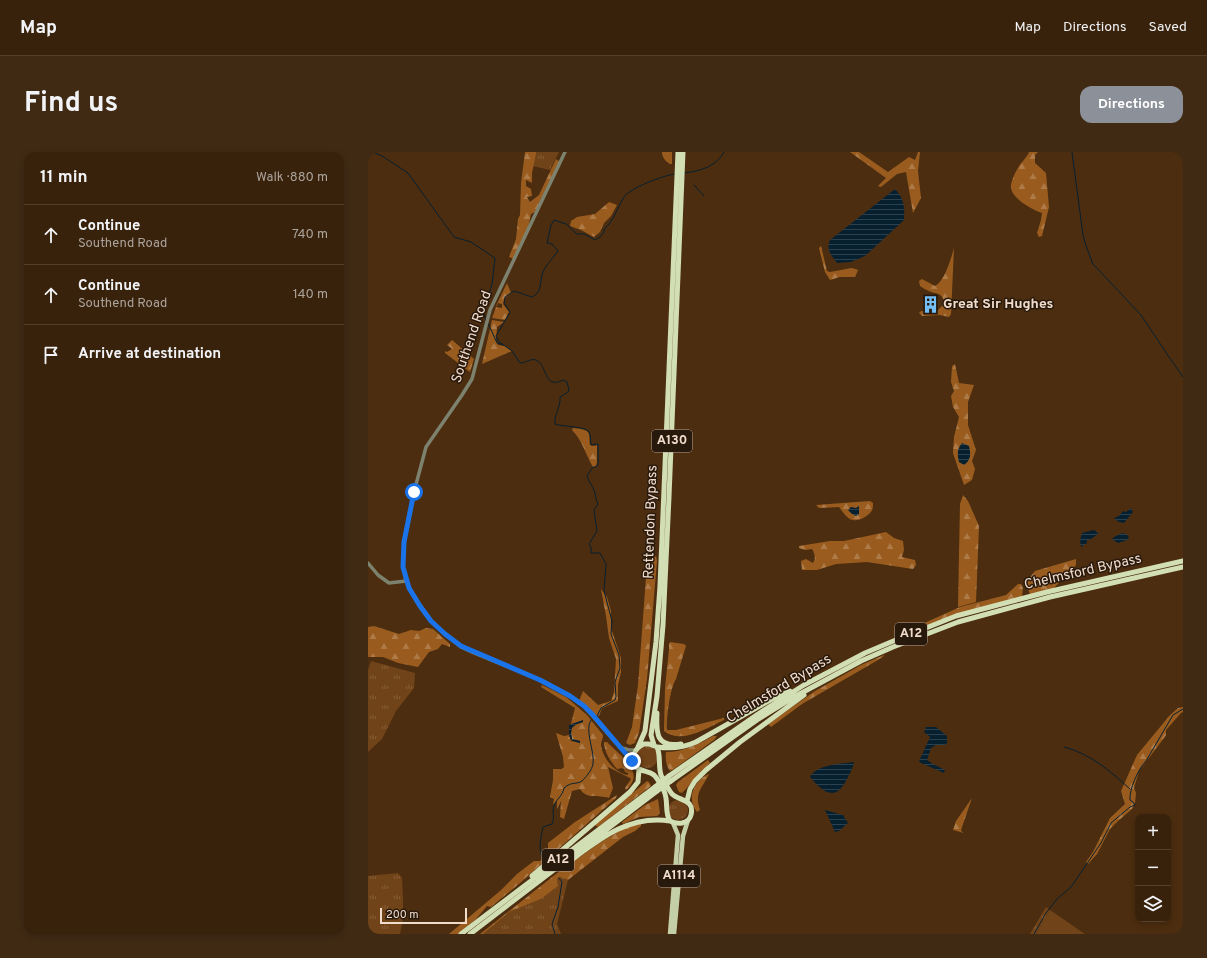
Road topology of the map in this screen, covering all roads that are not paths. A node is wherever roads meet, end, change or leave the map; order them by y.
1 (565, 152) edge
2 (678, 152) edge
3 (683, 152) edge
4 (680, 160) junction
5 (1183, 561) edge
6 (368, 563) edge
7 (1183, 567) edge
8 (406, 581) junction
9 (804, 684) junction
10 (816, 686) junction
11 (657, 696) junction
12 (714, 732) junction
13 (655, 746) junction
14 (622, 748) junction
15 (637, 748) junction
16 (635, 764) junction
17 (639, 769) junction
18 (670, 779) junction
19 (656, 789) junction
20 (687, 801) junction
21 (688, 820) junction
22 (672, 822) junction
23 (484, 917) junction
24 (461, 934) edge
25 (470, 934) edge
26 (670, 934) edge
27 (674, 934) edge

1 - 8 street, Southend Road
2 - 4 highway, Rettendon Bypass / A130
3 - 4 highway, Rettendon Bypass / A130
4 - 11 highway, Rettendon Bypass / A130
4 - 15 highway, Rettendon Bypass / A130
5 - 9 highway, Chelmsford Bypass / A12
6 - 8 street
7 - 10 highway, Chelmsford Bypass / A12
8 - 14 street, Southend Road
9 - 12 highway, A12
9 - 18 highway, Chelmsford Bypass / A12
10 - 18 highway, Chelmsford Bypass / A12
10 - 20 highway, A12
11 - 12 highway, A12
11 - 13 highway, Rettendon Bypass / A130
12 - 13 highway, A12
13 - 15 highway
13 - 20 highway, Rettendon Bypass
14 - 15 street
14 - 16 street
15 - 16 highway
16 - 17 highway
17 - 22 highway
17 - 23 highway, A12
18 - 19 highway, Chelmsford Bypass / A12, bridge
19 - 23 highway, Chelmsford Bypass / A12
19 - 25 highway, Chelmsford Bypass / A12
20 - 21 highway
21 - 22 highway
21 - 27 main road, A1114
22 - 25 highway, A12
22 - 26 main road, A1114
23 - 24 highway, Chelmsford Bypass / A12

